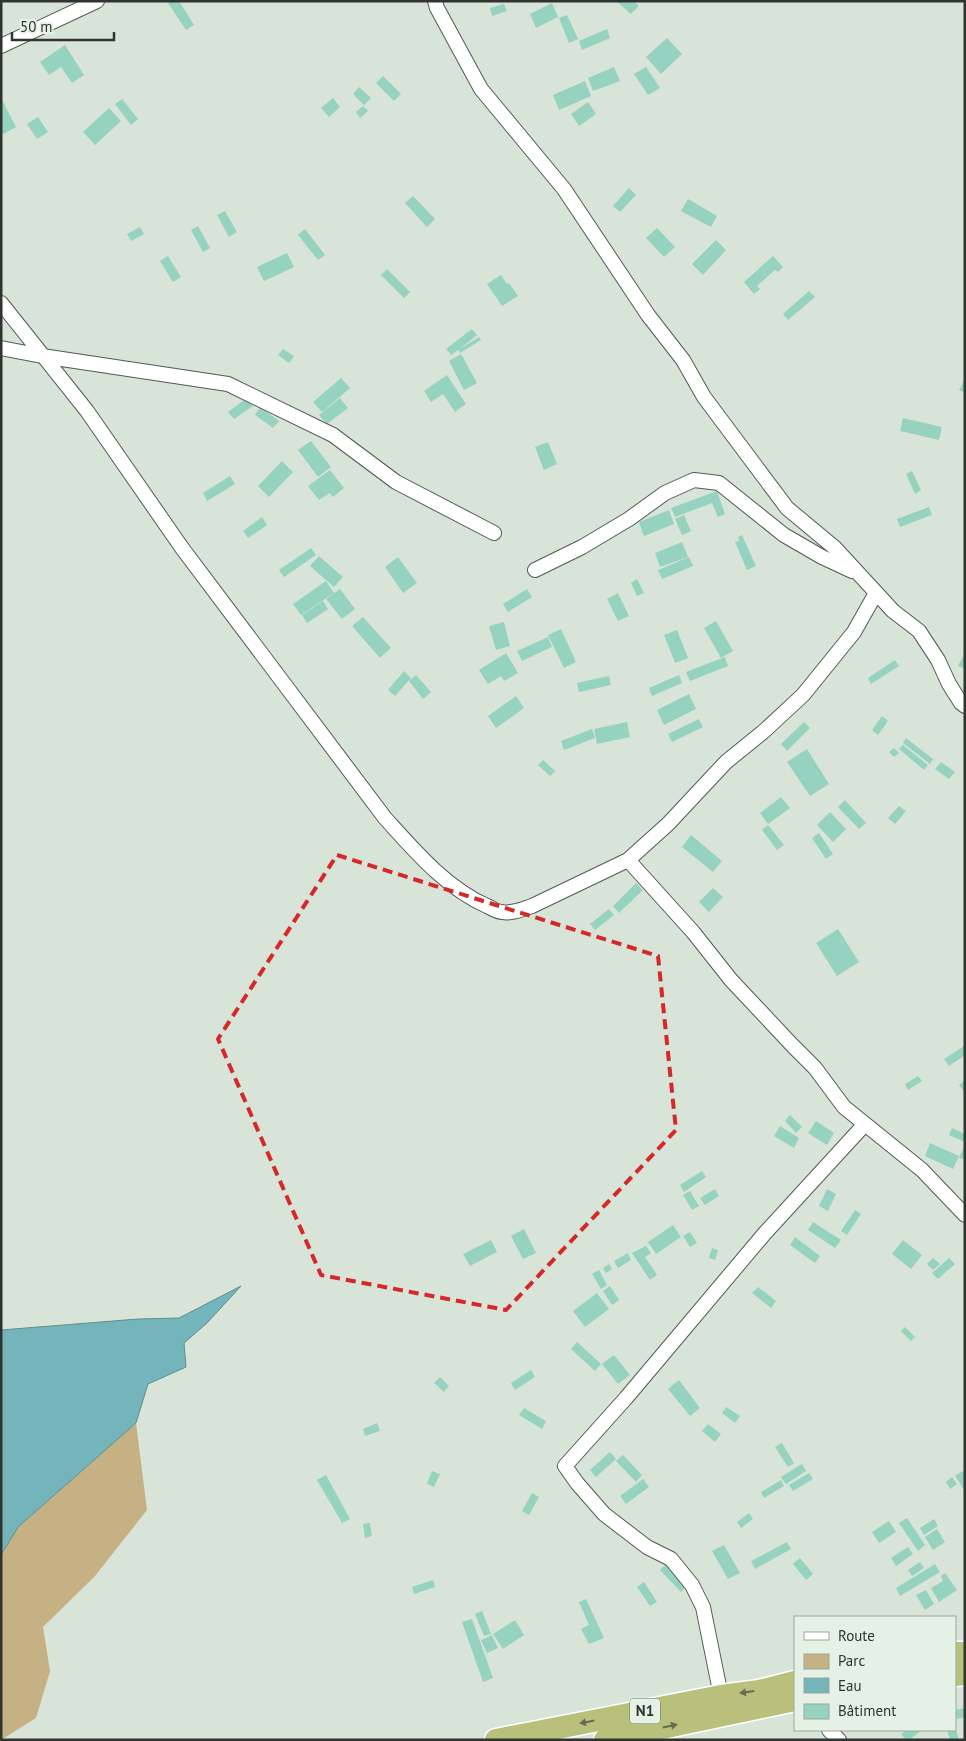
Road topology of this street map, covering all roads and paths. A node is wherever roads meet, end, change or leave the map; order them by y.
1 (97, 1) edge
2 (436, 1) edge
3 (1, 46) edge
4 (1, 303) edge
5 (1, 348) edge
6 (42, 356) junction
7 (494, 533) dead end
8 (535, 570) dead end
9 (857, 574) junction
10 (876, 593) junction
11 (965, 706) edge
12 (628, 860) junction
13 (865, 1124) junction
14 (965, 1214) edge
15 (794, 1682) edge
16 (721, 1696) junction
17 (794, 1700) edge
18 (830, 1731) edge
19 (496, 1740) edge
20 (605, 1740) edge
21 (839, 1740) edge

1 - 3 street
2 - 9 street
4 - 6 street
5 - 6 street
6 - 7 street
6 - 12 street
8 - 9 street
9 - 10 street
10 - 11 street
10 - 12 street
12 - 13 street
13 - 14 street
13 - 16 street
15 -> 16 highway, N1
16 -> 19 highway, N1
20 -> 17 highway, N1
18 - 21 street

